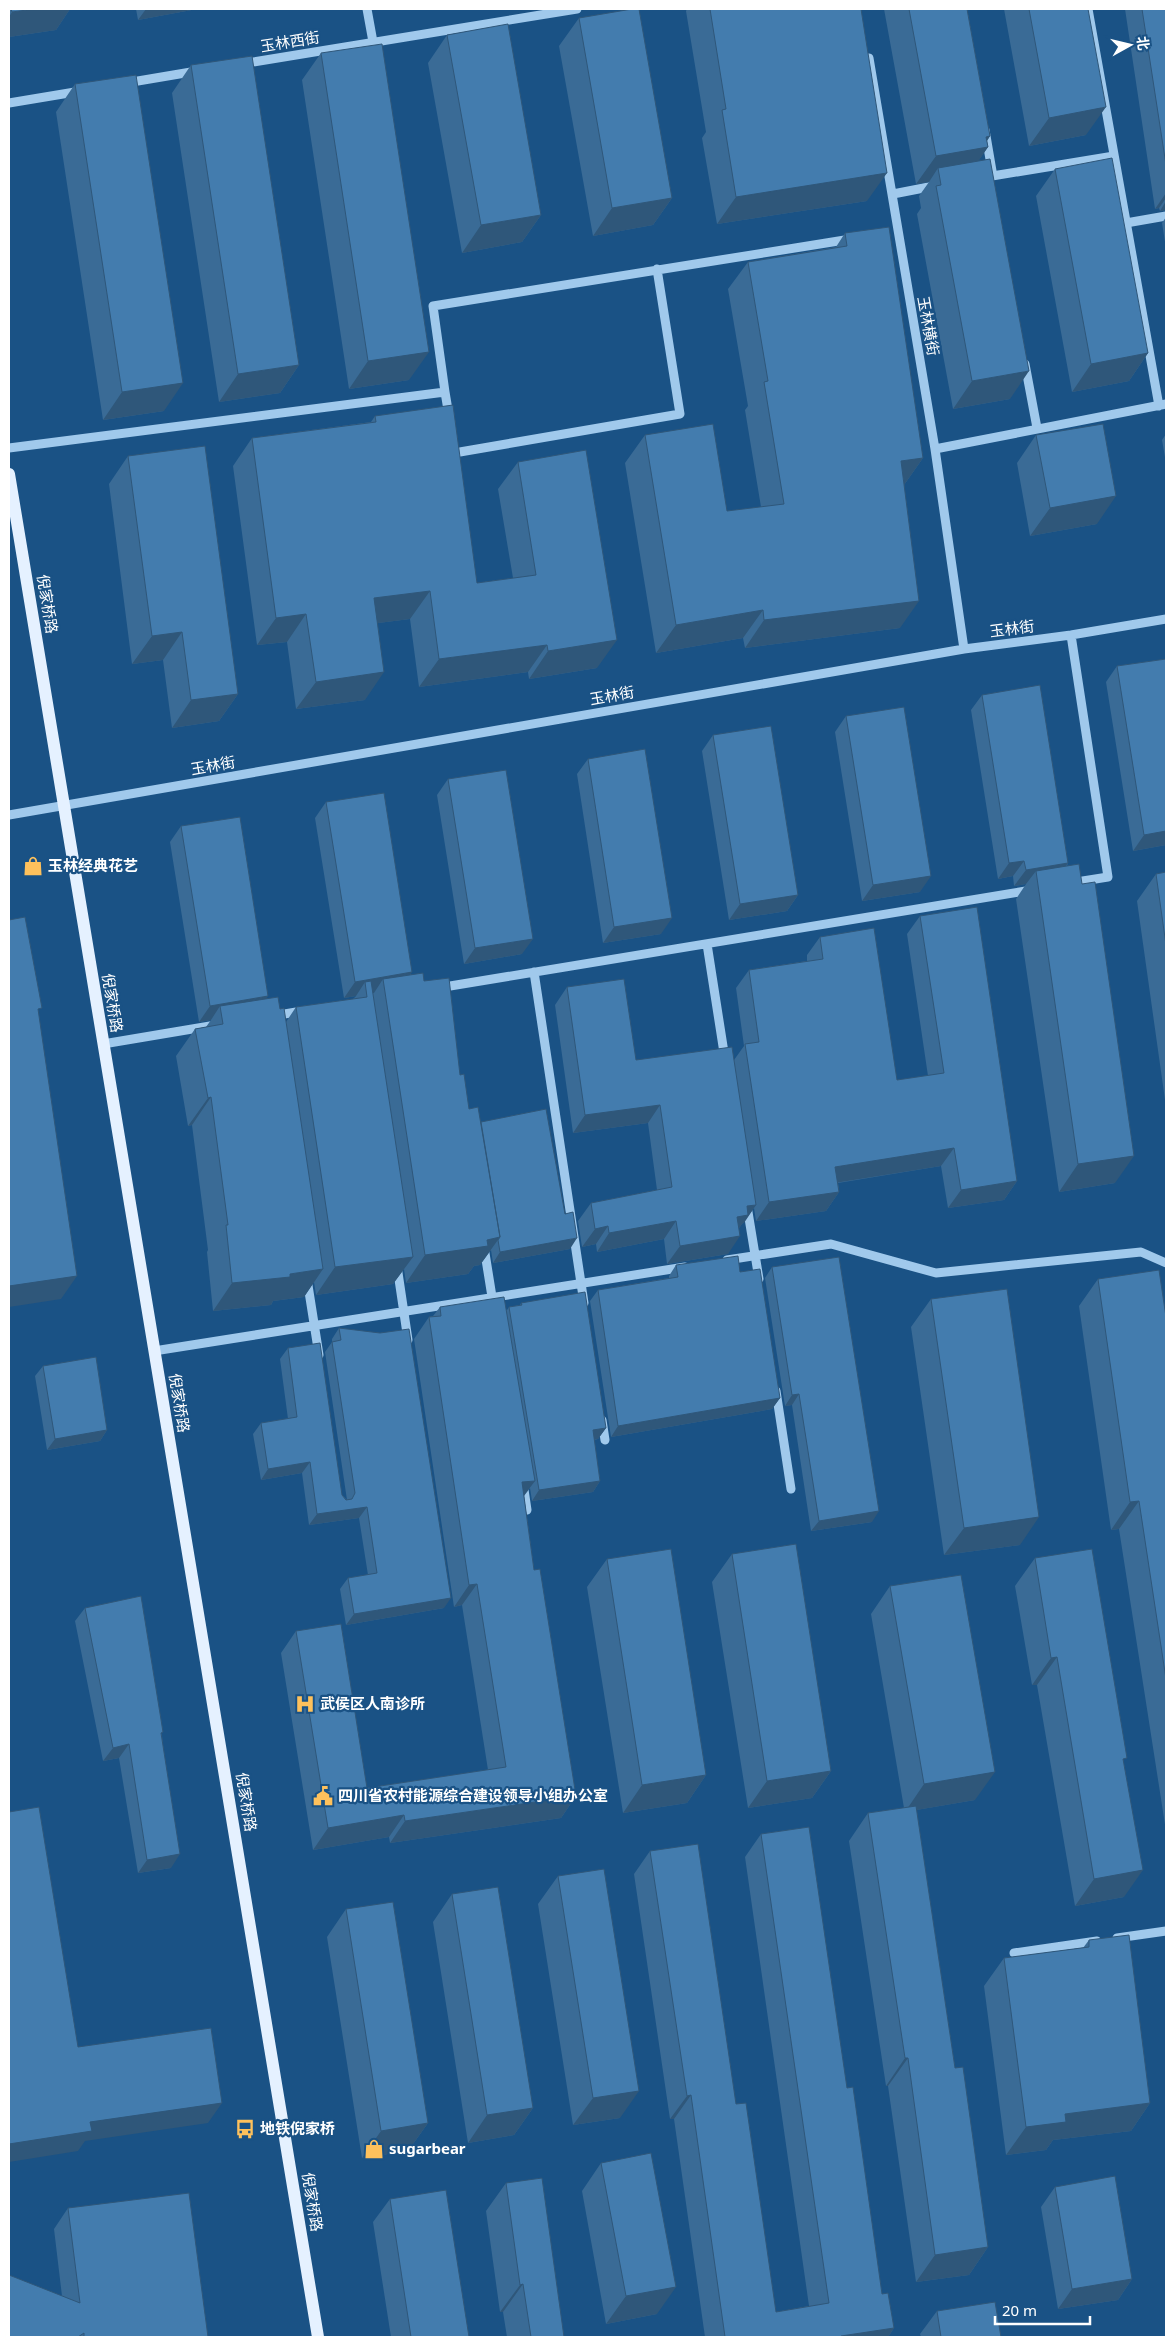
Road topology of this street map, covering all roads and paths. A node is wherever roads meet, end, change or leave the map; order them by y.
1 (367, 9) edge
2 (577, 9) edge
3 (1088, 9) edge
4 (372, 42) junction
5 (867, 48) edge
6 (235, 65) edge
7 (205, 70) edge
8 (117, 85) edge
9 (87, 90) edge
10 (9, 103) edge
11 (983, 116) edge
12 (1114, 156) junction
13 (993, 175) junction
14 (975, 179) edge
15 (948, 184) edge
16 (995, 185) edge
17 (893, 194) junction
18 (1166, 216) edge
19 (1126, 223) junction
20 (860, 237) edge
21 (657, 269) junction
22 (1023, 350) edge
23 (445, 392) junction
24 (1162, 405) edge
25 (1036, 428) junction
26 (9, 448) edge
27 (935, 449) junction
28 (9, 474) edge
29 (1166, 619) edge
30 (1071, 636) junction
31 (964, 649) junction
32 (63, 806) junction
33 (9, 815) edge
34 (1059, 885) edge
35 (1040, 888) edge
36 (707, 944) junction
37 (534, 972) junction
38 (443, 997) edge
39 (313, 1009) edge
40 (258, 1018) edge
41 (229, 1023) edge
42 (103, 1044) junction
43 (726, 1070) edge
44 (746, 1197) edge
45 (483, 1239) edge
46 (395, 1253) edge
47 (755, 1256) junction
48 (716, 1262) edge
49 (1166, 1263) edge
50 (697, 1265) edge
51 (306, 1267) edge
52 (581, 1284) junction
53 (760, 1285) edge
54 (492, 1298) junction
55 (404, 1311) junction
56 (586, 1313) edge
57 (496, 1317) edge
58 (314, 1325) junction
59 (410, 1350) edge
60 (154, 1351) junction
61 (320, 1363) edge
62 (774, 1382) edge
63 (600, 1410) edge
64 (605, 1440) edge
65 (521, 1471) edge
66 (791, 1489) dead end
67 (527, 1510) edge
68 (1166, 1931) edge
69 (1014, 1953) dead end
70 (318, 2337) edge

1 - 4 street
2 - 4 street, 玉林西街
3 - 12 street
4 - 6 street, 玉林西街
5 - 17 street, 玉林横街
7 - 8 street
9 - 10 street
11 - 13 street
12 - 13 street
12 - 19 street
13 - 14 street
13 - 16 street
15 - 17 street
17 - 27 street, 玉林横街
18 - 19 street
19 - 24 street
20 - 21 street
21 - 23 street
21 - 23 street
22 - 25 street
23 - 26 street
24 - 25 street
25 - 27 street
27 - 31 street, 玉林横街
28 - 32 main road, 倪家桥路
29 - 30 street, 玉林街
30 - 31 street, 玉林街
30 - 34 street
31 - 32 street, 玉林街
32 - 33 street, 玉林街
32 - 42 main road, 倪家桥路
35 - 36 street
36 - 37 street
36 - 43 street
37 - 38 street
37 - 52 street
39 - 40 street
41 - 42 street
42 - 60 main road, 倪家桥路
44 - 47 street
45 - 54 street
46 - 55 street
47 - 48 street
47 - 49 street
47 - 53 street
50 - 52 street
51 - 58 street
52 - 54 street
52 - 56 street
54 - 55 street
54 - 57 street
55 - 58 street
55 - 59 street
58 - 60 street
58 - 61 street
60 - 70 main road, 倪家桥路
62 - 66 street
63 - 64 street
65 - 67 street
68 - 69 street

